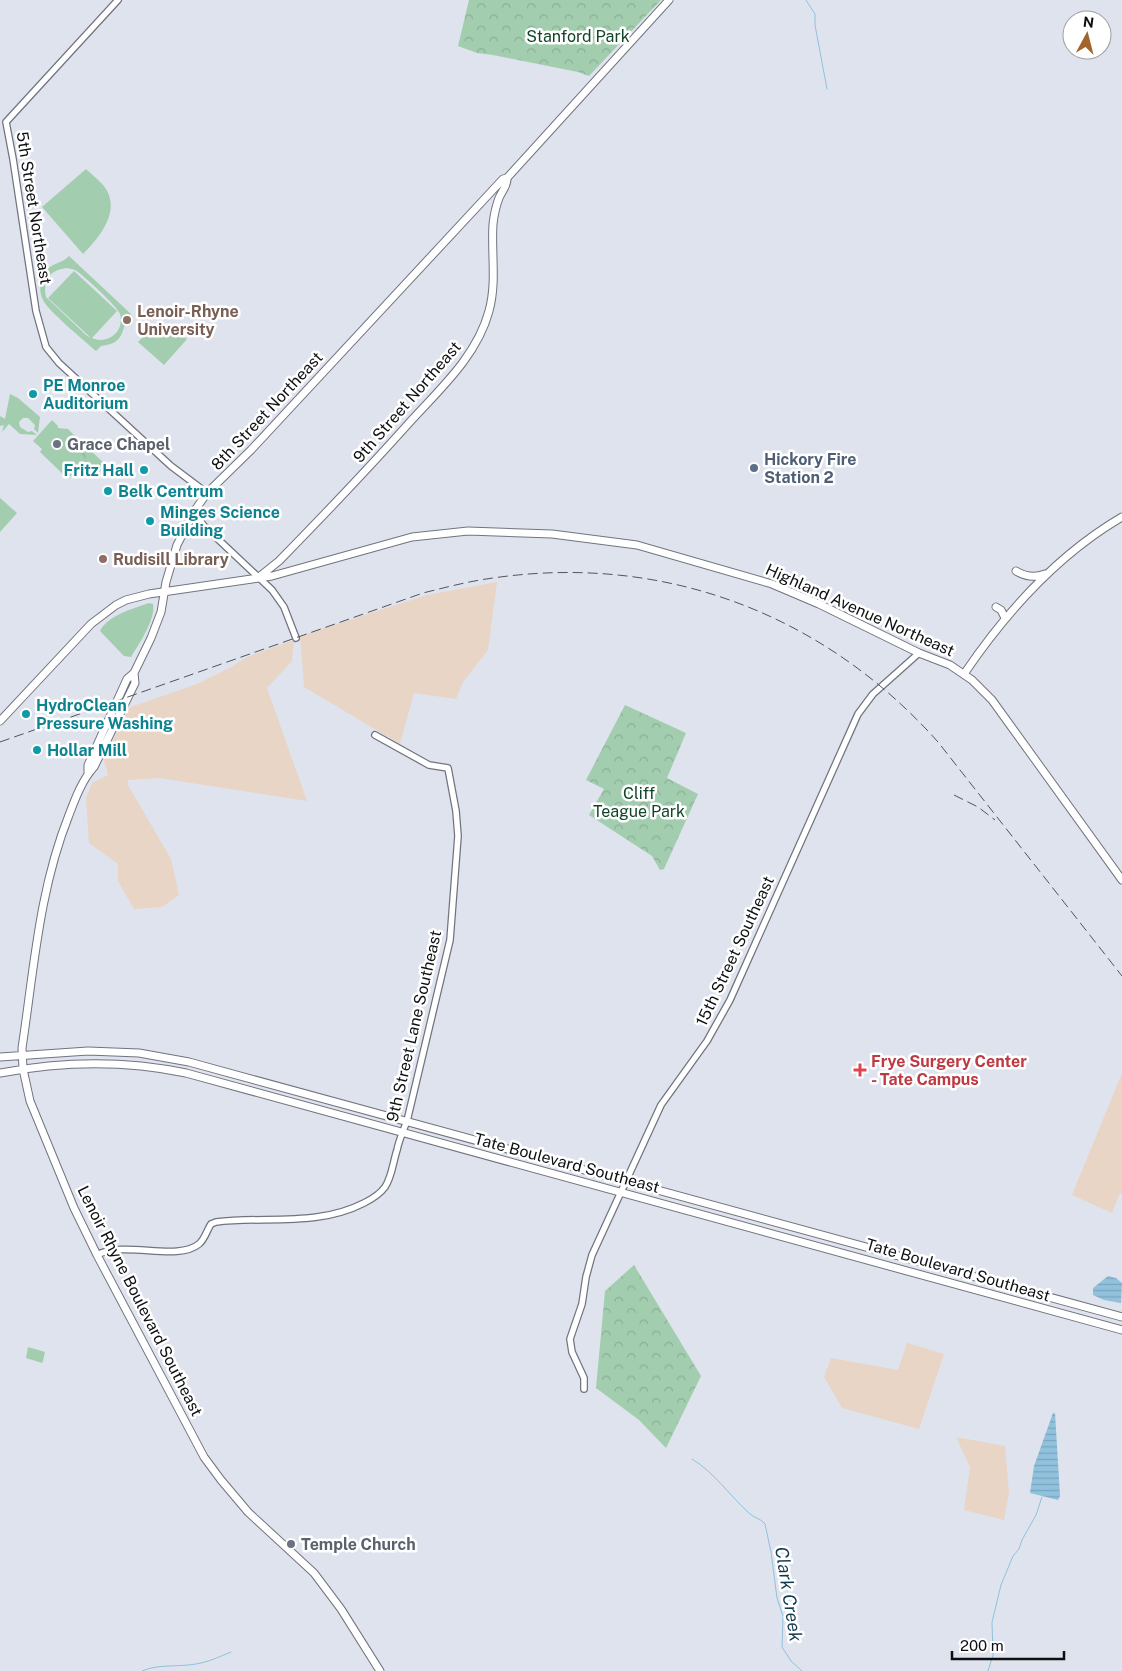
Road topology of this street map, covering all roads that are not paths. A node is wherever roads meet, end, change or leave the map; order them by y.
1 (118, 0) edge
2 (669, 0) edge
3 (507, 178) junction
4 (208, 494) junction
5 (195, 510) junction
6 (1122, 517) edge
7 (1016, 571) dead end
8 (1050, 572) junction
9 (259, 578) junction
10 (165, 591) junction
11 (996, 607) dead end
12 (1005, 618) junction
13 (296, 638) dead end
14 (919, 653) junction
15 (134, 673) junction
16 (964, 674) junction
17 (0, 721) edge
18 (375, 735) dead end
19 (88, 774) junction
20 (1122, 880) edge
21 (22, 1056) junction
22 (0, 1057) edge
23 (23, 1069) junction
24 (0, 1073) edge
25 (407, 1121) junction
26 (403, 1132) junction
27 (626, 1182) junction
28 (622, 1192) junction
29 (97, 1255) junction
30 (1122, 1317) edge
31 (1122, 1330) edge
32 (584, 1389) dead end
33 (380, 1671) edge

1 - 4 street, 5th Street Northeast
2 - 3 main road, 8th Street Northeast
3 - 4 main road, 8th Street Northeast
3 - 9 main road, 9th Street Northeast
4 - 5 main road, 8th Street Northeast
5 - 9 street
5 - 10 main road, 8th Street Northeast
6 - 8 main road
7 - 8 main road
8 - 12 main road
9 - 10 main road, Highland Avenue Northeast
9 - 13 street
9 - 14 main road, Highland Avenue Northeast
10 - 15 main road, Lenoir Rhyne Boulevard Southeast
10 - 17 main road
11 - 12 main road
12 - 16 main road
14 - 16 main road, Highland Avenue Northeast
14 - 27 street, 15th Street Southeast
15 - 19 main road, Lenoir Rhyne Boulevard Southeast
15 - 19 main road, Lenoir Rhyne Boulevard Southeast
16 - 20 main road, Highland Avenue Northeast
18 - 25 street, 9th Street Lane Southeast
19 - 21 main road, Lenoir Rhyne Boulevard Southeast
21 - 22 main road, Tate Boulevard Southeast
21 - 23 main road, Lenoir Rhyne Boulevard Southeast
21 - 25 main road, Tate Boulevard Southeast
23 - 24 main road, Tate Boulevard Southeast
23 - 26 main road, Tate Boulevard Southeast
23 - 29 main road, Lenoir Rhyne Boulevard Southeast
25 - 26 street, 9th Street Lane Southeast
25 - 27 main road, Tate Boulevard Southeast
26 - 28 main road, Tate Boulevard Southeast
26 - 29 street, 9th Street Lane Southeast
27 - 28 street, 15th Street Southeast
27 - 30 main road, Tate Boulevard Southeast
28 - 31 main road, Tate Boulevard Southeast
28 - 32 street, 15th Street Southeast
29 - 33 main road, Lenoir Rhyne Boulevard Southeast

